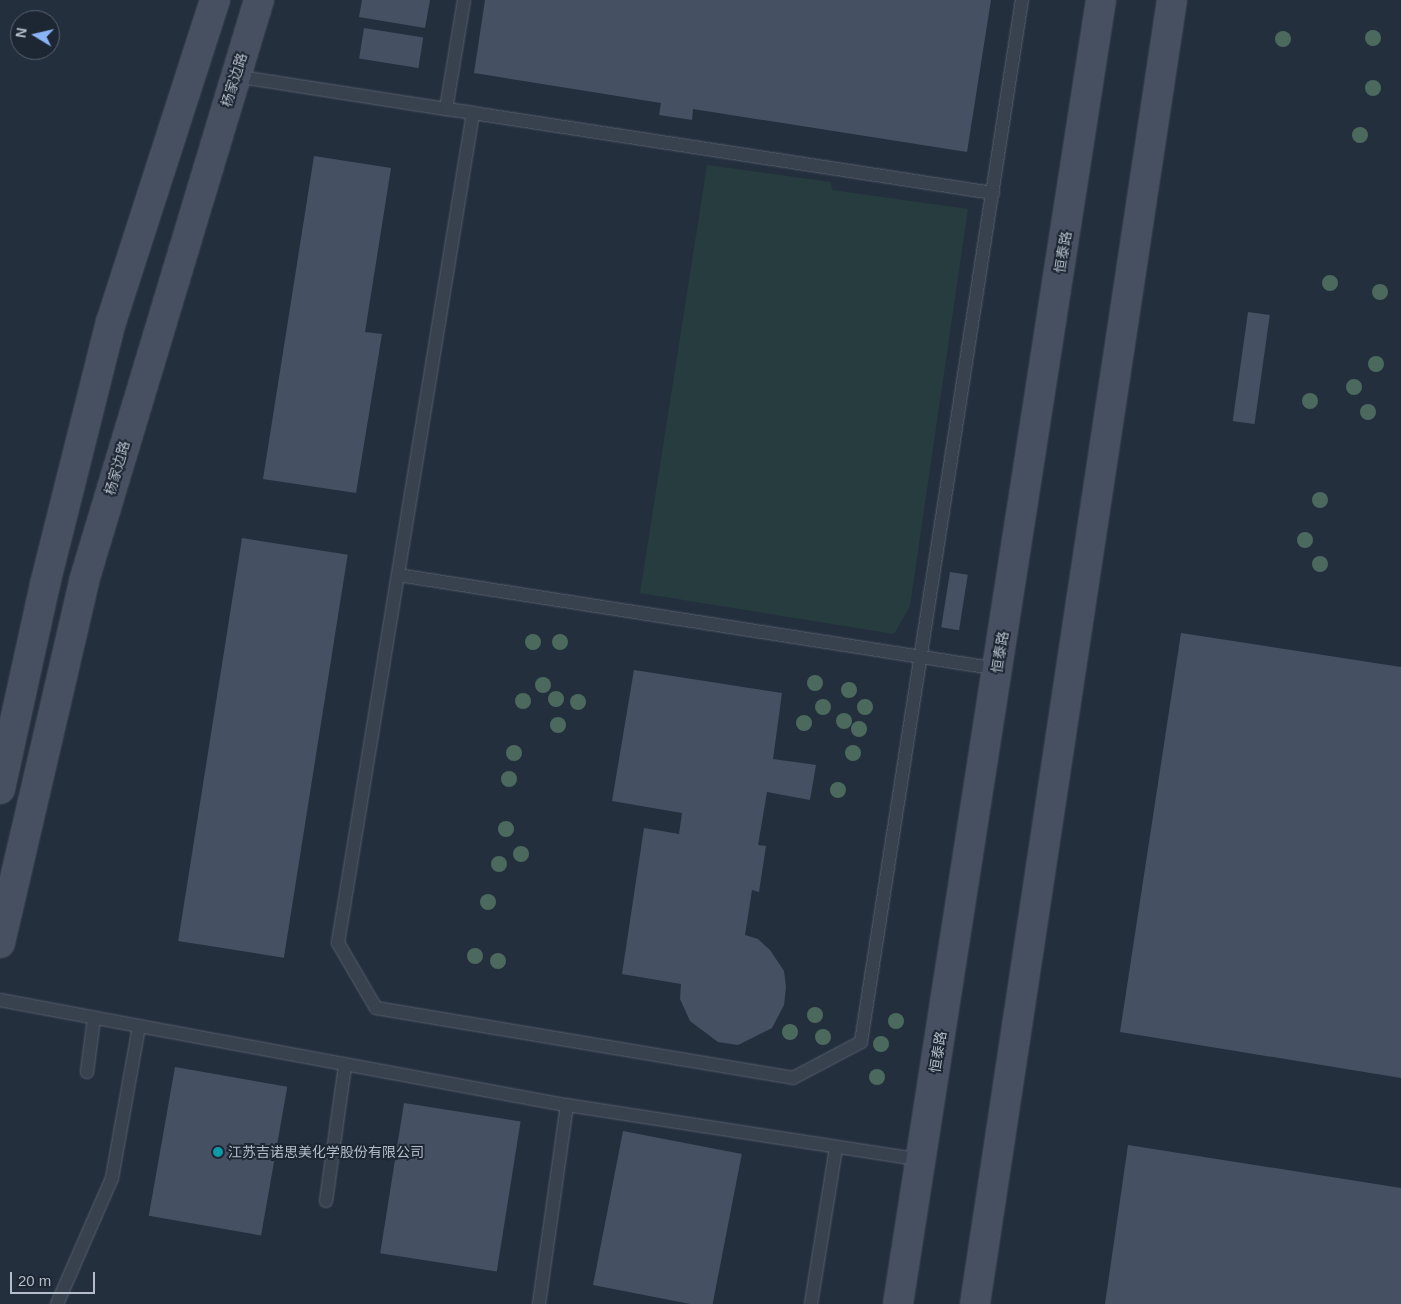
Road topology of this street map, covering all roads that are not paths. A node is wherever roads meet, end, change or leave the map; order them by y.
1 (215, 0) edge
2 (259, 0) edge
3 (464, 0) edge
4 (1022, 0) edge
5 (1101, 0) edge
6 (1172, 0) edge
7 (235, 76) junction
8 (446, 109) junction
9 (473, 113) junction
10 (993, 193) junction
11 (398, 576) junction
12 (922, 657) junction
13 (998, 669) junction
14 (0, 789) edge
15 (0, 943) edge
16 (0, 1000) edge
17 (94, 1018) junction
18 (139, 1026) junction
19 (345, 1065) junction
20 (87, 1072) dead end
21 (567, 1105) junction
22 (836, 1148) junction
23 (921, 1160) junction
24 (326, 1201) dead end
25 (57, 1304) edge
26 (539, 1304) edge
27 (811, 1304) edge
28 (898, 1304) edge
29 (975, 1304) edge

1 - 14 street
2 - 7 street, 杨家边路
3 - 8 lane
4 - 10 lane
5 - 13 street, 恒泰路
6 - 29 street
7 - 8 lane
7 - 15 street, 杨家边路
8 - 9 lane
9 - 10 lane
9 - 11 lane
10 - 12 lane
11 - 12 lane
11 - 12 lane
12 - 13 lane
13 - 23 street, 恒泰路
16 - 17 lane
17 - 18 lane
17 - 20 lane
18 - 19 lane
18 - 25 lane
19 - 21 lane
19 - 24 lane
21 - 22 lane
21 - 26 lane
22 - 23 lane
22 - 27 lane
23 - 28 street, 恒泰路

